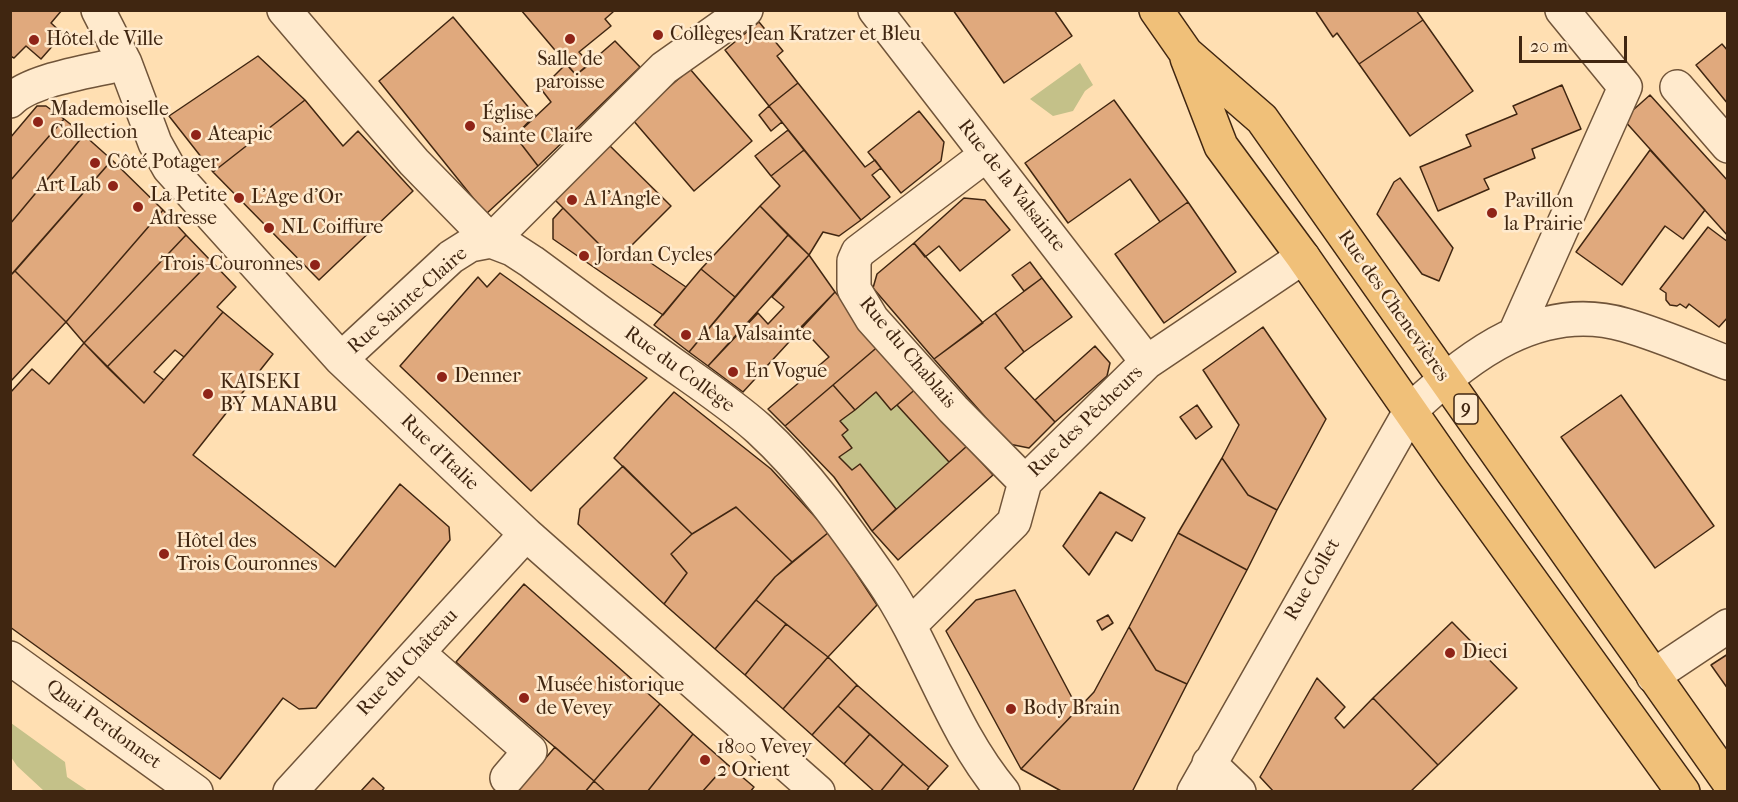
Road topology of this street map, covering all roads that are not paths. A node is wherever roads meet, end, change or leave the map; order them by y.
1 (98, 10) edge
2 (284, 10) edge
3 (746, 10) edge
4 (875, 10) edge
5 (1156, 10) edge
6 (1562, 10) edge
7 (1186, 53) junction
8 (125, 63) junction
9 (1677, 87) dead end
10 (13, 94) edge
11 (1728, 146) edge
12 (986, 155) junction
13 (490, 241) junction
14 (1303, 256) junction
15 (1516, 332) junction
16 (341, 359) junction
17 (1147, 362) junction
18 (1728, 363) edge
19 (1444, 378) junction
20 (1411, 410) junction
21 (1025, 482) junction
22 (526, 534) junction
23 (910, 625) junction
24 (1728, 626) edge
25 (418, 653) junction
26 (10, 658) edge
27 (1653, 676) junction
28 (1209, 763) junction
29 (507, 778) dead end
30 (1728, 781) edge
31 (196, 792) edge
32 (290, 792) edge
33 (818, 792) edge
34 (1003, 792) edge
35 (1194, 792) edge
36 (1239, 792) edge
37 (1683, 792) edge

1 - 8 street, Rue d'Italie
2 - 13 street, Rue du Collège
3 - 13 street, Rue Sainte-Claire
4 - 12 street, Rue de la Valsainte
5 - 7 main road, Rue des Chenevières / 9
6 - 15 street
7 - 14 main road, Rue des Chenevières / 9
7 - 19 main road, Rue des Chenevières / 9
8 - 10 street
8 - 16 street, Rue d'Italie
9 - 11 street
12 - 17 street, Rue de la Valsainte
12 - 21 street, Rue du Chablais
13 - 16 street, Rue Sainte-Claire
13 - 23 street, Rue du Collège
14 - 17 street, Rue des Pêcheurs
14 - 20 main road, Rue des Chenevières / 9
15 - 18 street
15 - 19 street, Rue Collet
16 - 22 street, Rue d'Italie
17 - 21 street, Rue des Pêcheurs
19 - 20 street, Rue Collet
19 - 27 main road, Rue des Chenevières / 9
20 - 28 street, Rue Collet
20 - 37 main road, Rue des Chenevières / 9
21 - 23 street, Rue des Pêcheurs
22 - 25 street, Rue du Château
22 - 33 street, Rue d'Italie
23 - 34 street, Rue du Collège
24 - 27 street
25 - 29 street
25 - 32 street, Rue du Château
26 - 31 street, Quai Perdonnet
27 - 30 main road, Rue des Chenevières / 9
28 - 35 street, Rue Collet
28 - 36 street

